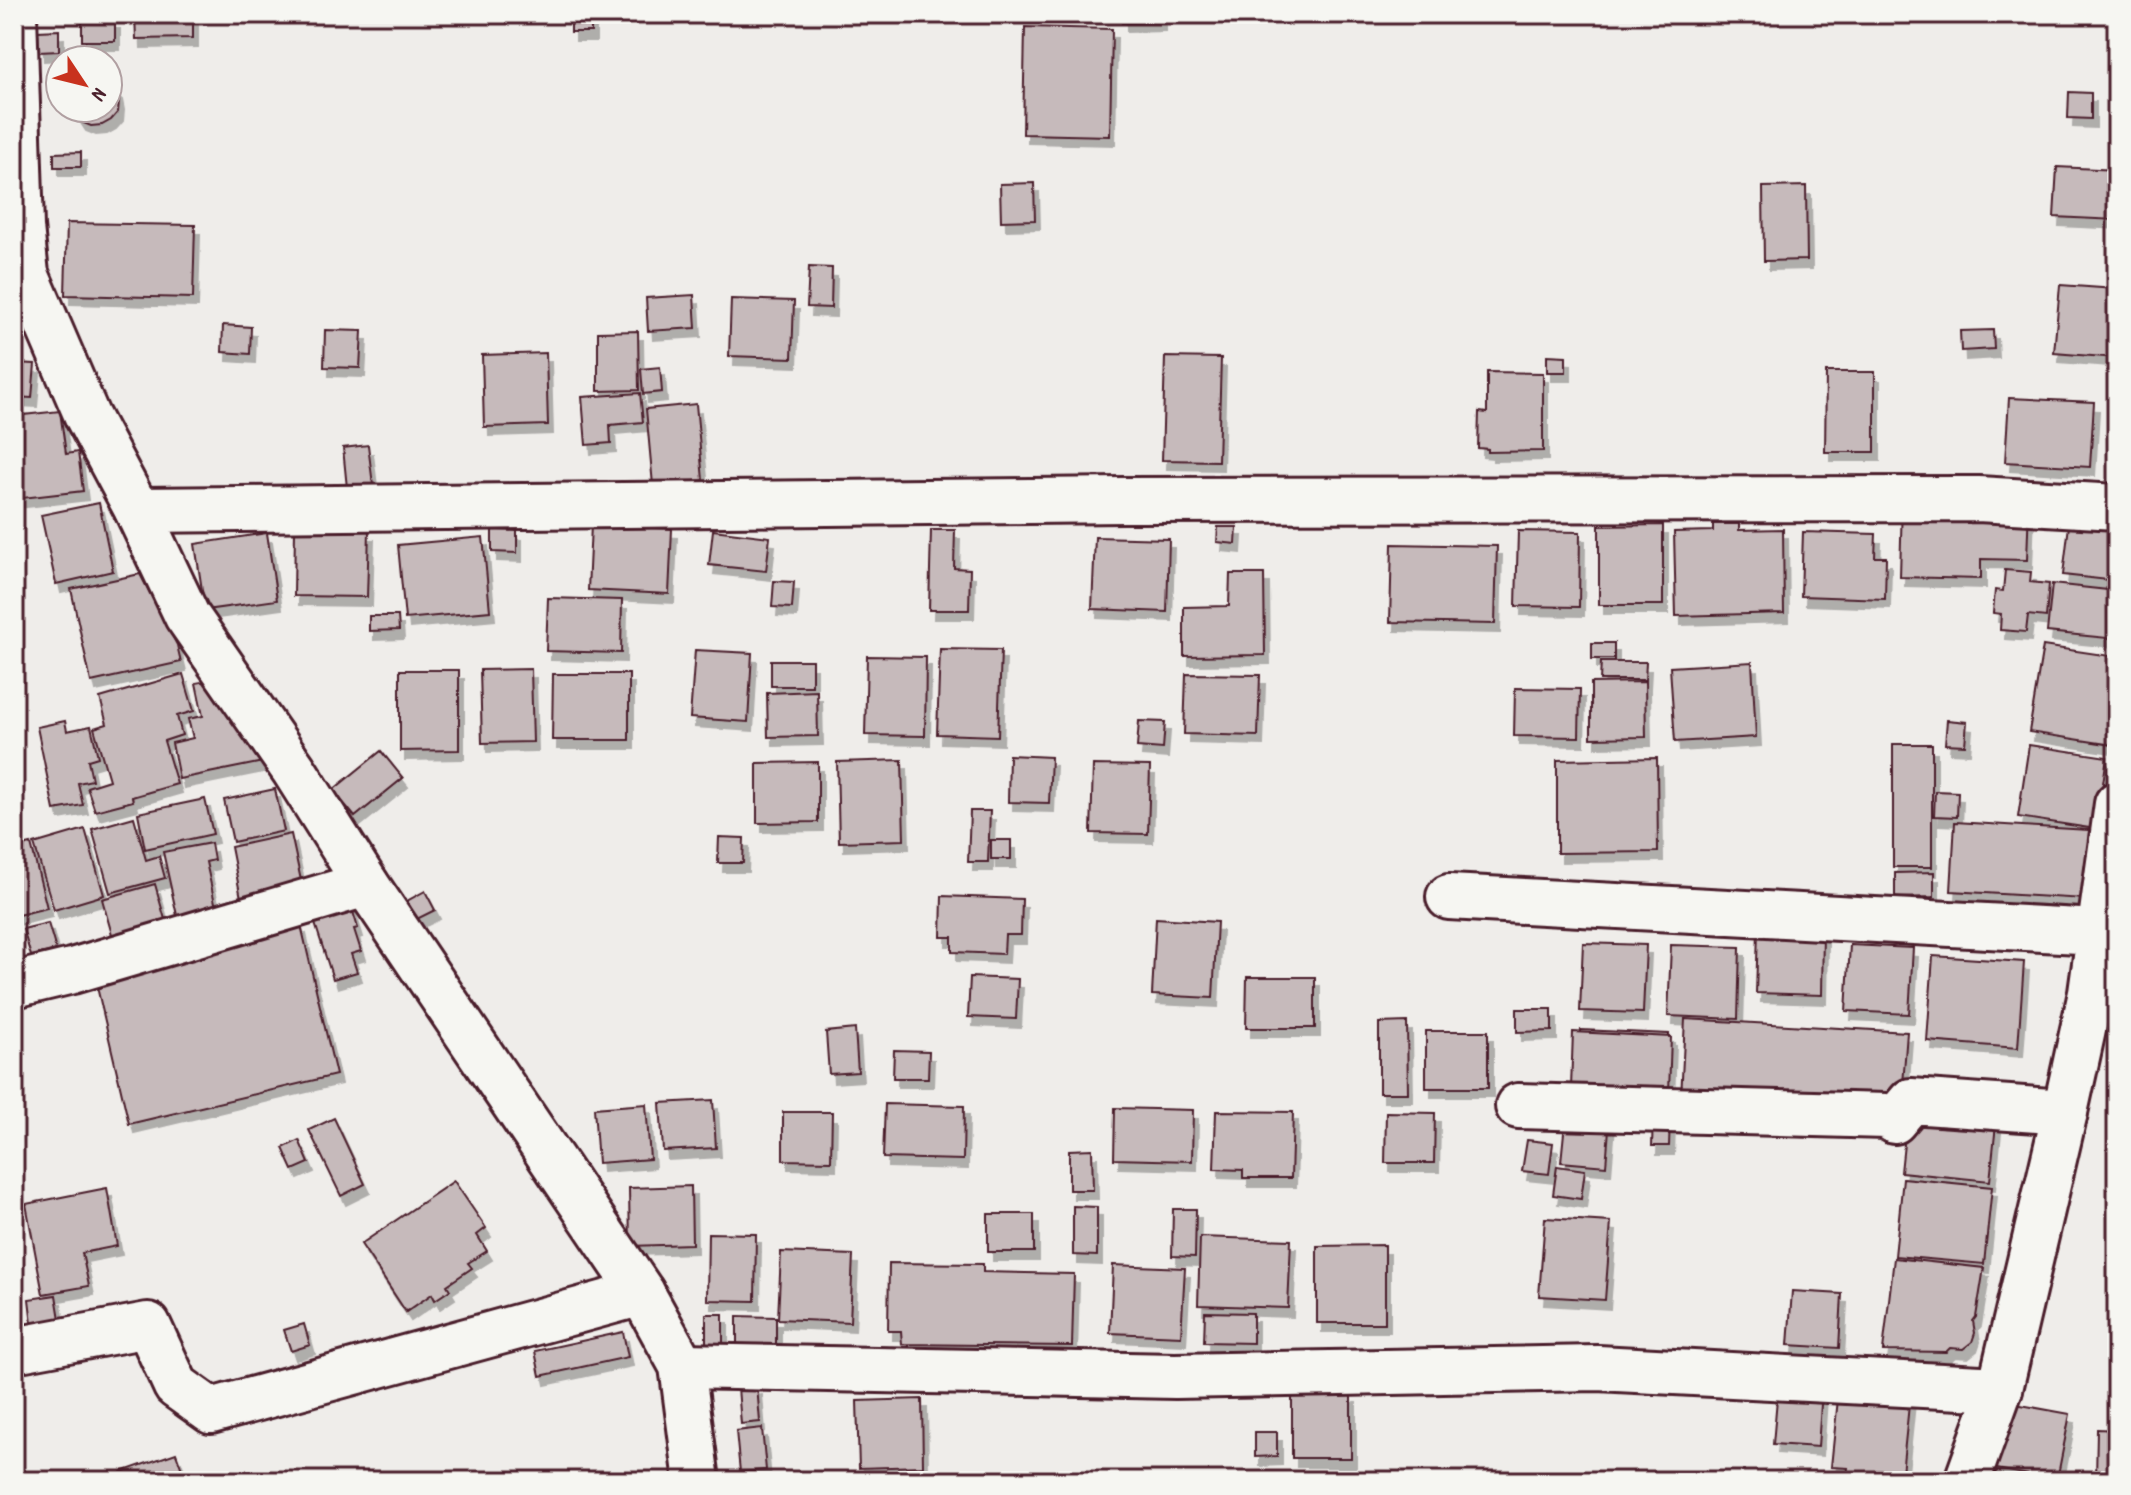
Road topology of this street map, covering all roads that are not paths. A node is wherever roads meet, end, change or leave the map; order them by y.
1 (14, 14) edge
2 (20, 274) edge
3 (2117, 507) edge
4 (137, 510) junction
5 (2117, 804) edge
6 (366, 884) junction
7 (1449, 897) dead end
8 (2099, 932) junction
9 (14, 985) edge
10 (1518, 1106) dead end
11 (2065, 1112) junction
12 (642, 1293) junction
13 (14, 1350) edge
14 (682, 1366) junction
15 (2000, 1389) junction
16 (697, 1481) edge
17 (1967, 1481) edge

1 - 2 street
2 - 4 street
3 - 4 street
4 - 6 street
5 - 8 street
6 - 9 street
6 - 12 street
7 - 8 street
8 - 11 street
10 - 11 street
11 - 15 street
12 - 13 street
12 - 14 street
14 - 15 street
14 - 16 street
15 - 17 street

